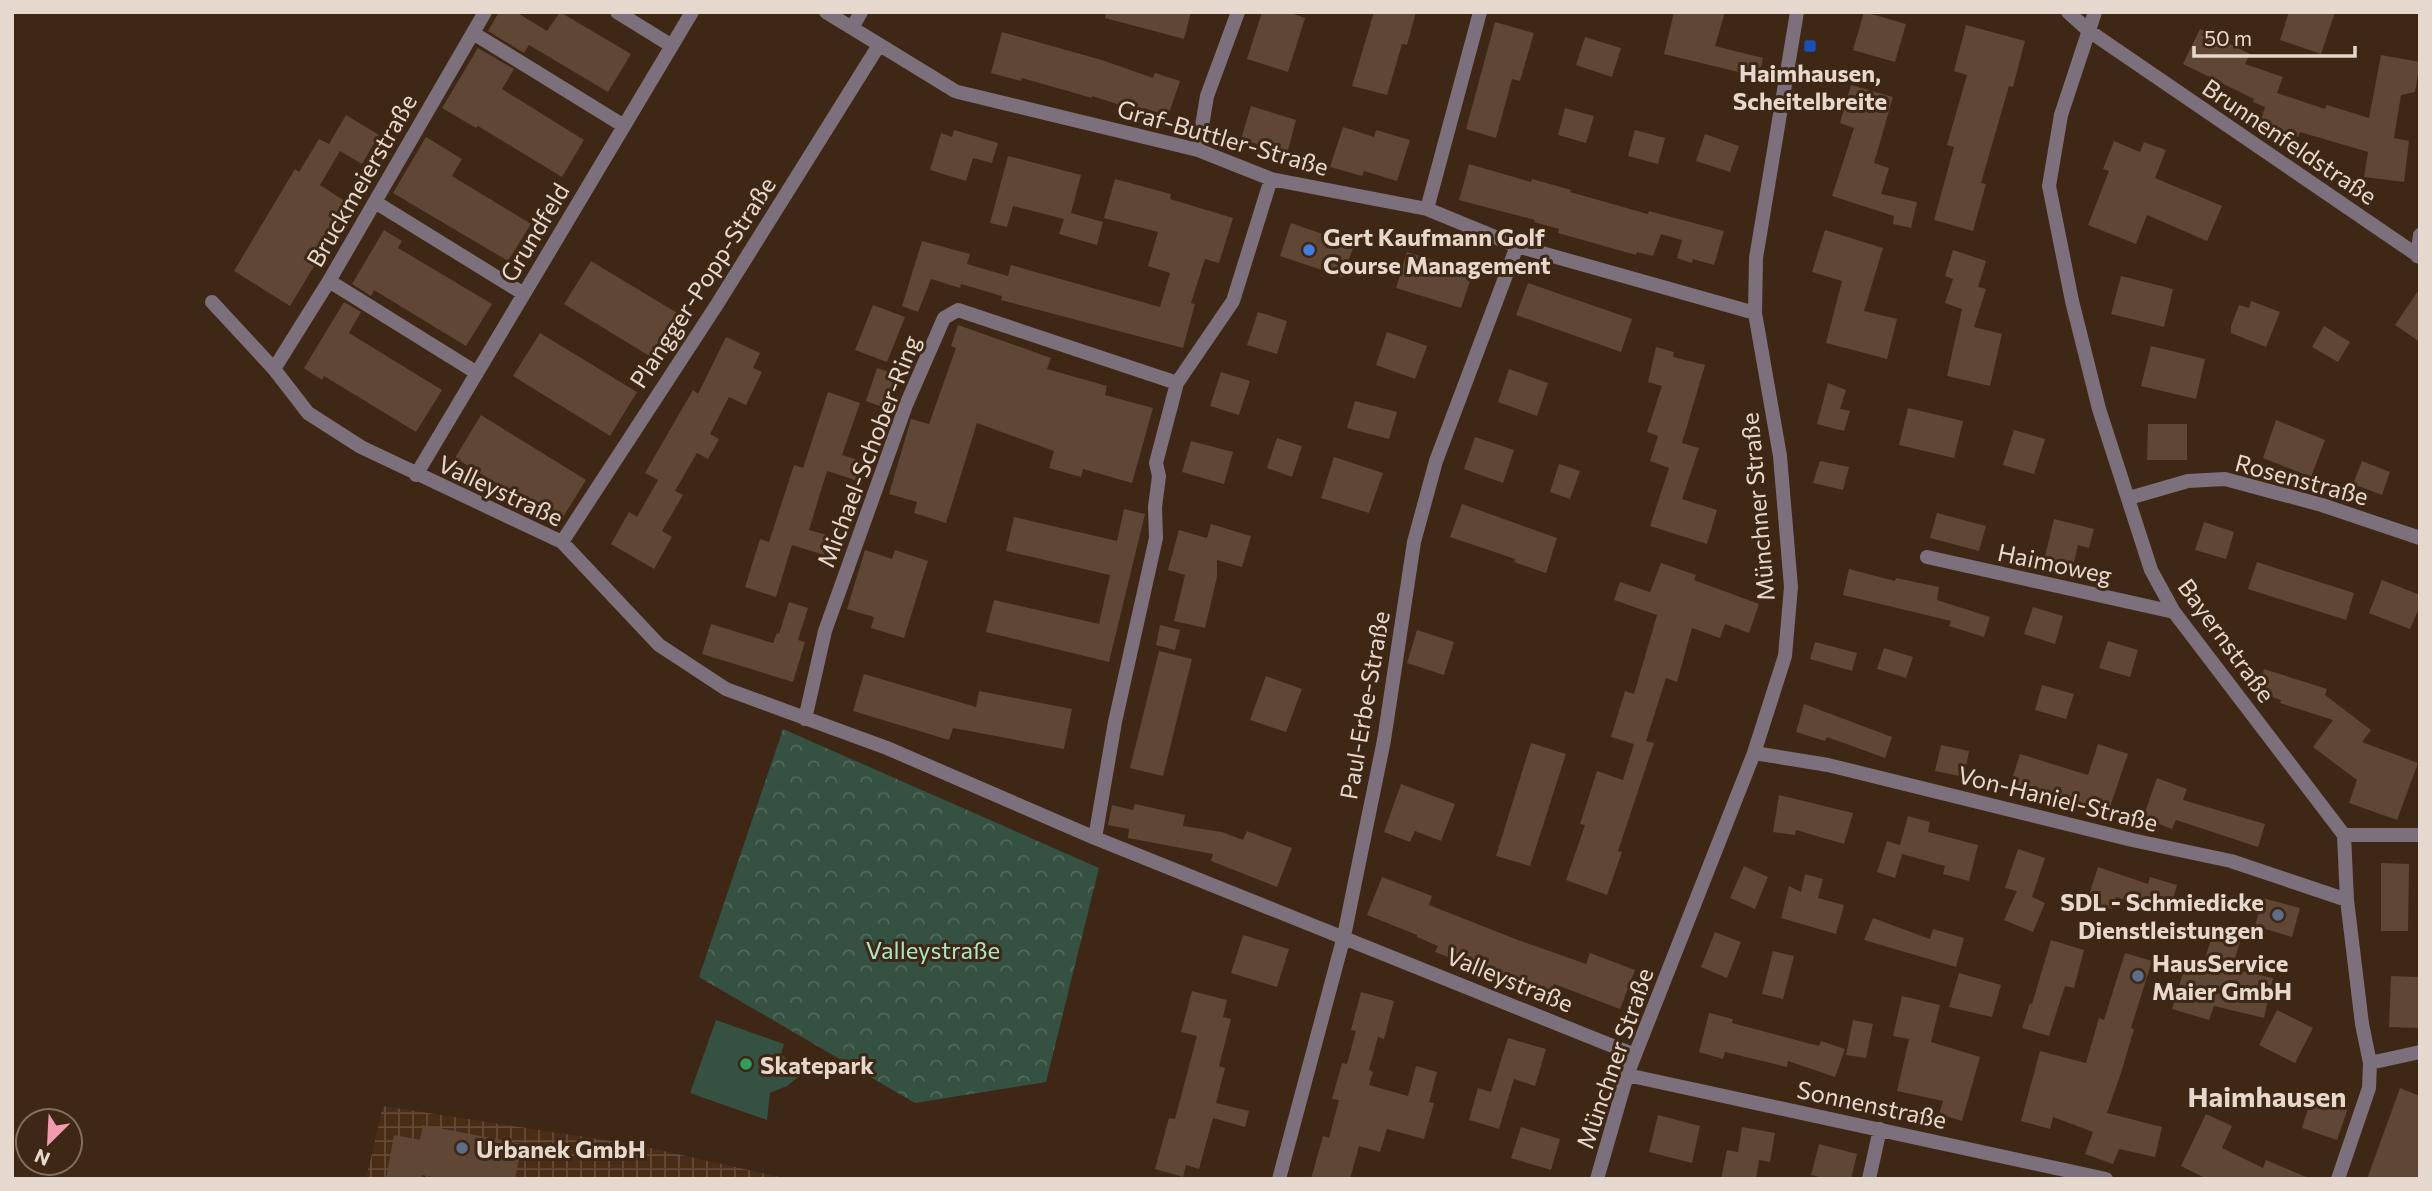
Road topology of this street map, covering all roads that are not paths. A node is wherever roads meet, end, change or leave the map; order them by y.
1 (485, 12) edge
2 (617, 12) edge
3 (692, 12) edge
4 (826, 12) edge
5 (861, 12) edge
6 (1238, 12) edge
7 (1479, 12) edge
8 (1797, 12) edge
9 (2068, 12) edge
10 (2095, 12) edge
11 (852, 28) junction
12 (2089, 31) junction
13 (473, 33) junction
14 (879, 45) junction
15 (672, 46) junction
16 (624, 125) junction
17 (1198, 150) junction
18 (1272, 179) junction
19 (375, 202) junction
20 (1427, 209) junction
21 (2420, 235) edge
22 (1517, 246) junction
23 (2418, 256) edge
24 (329, 281) junction
25 (524, 294) junction
26 (212, 302) dead end
27 (1755, 313) junction
28 (274, 369) junction
29 (477, 373) junction
30 (1177, 383) junction
31 (416, 475) junction
32 (2129, 498) junction
33 (2420, 538) edge
34 (562, 542) junction
35 (1927, 557) dead end
36 (2175, 612) junction
37 (804, 719) junction
38 (1754, 753) junction
39 (2344, 835) junction
40 (2420, 835) edge
41 (1095, 838) junction
42 (2347, 900) junction
43 (1344, 936) junction
44 (2412, 1054) edge
45 (1635, 1055) junction
46 (2370, 1063) junction
47 (2420, 1065) edge
48 (1627, 1075) junction
49 (1880, 1129) junction
50 (1279, 1179) edge
51 (1597, 1179) edge
52 (1869, 1179) edge
53 (2106, 1179) edge
54 (2338, 1179) edge

1 - 13 street, Bruckmeierstraße
2 - 15 street
3 - 15 street, Grundfeld
4 - 11 street, Graf-Buttler-Straße
5 - 11 street
6 - 17 street
7 - 20 street
8 - 27 street, Münchner Straße
9 - 12 street, Brunnenfeldstraße
10 - 12 street, Bayernstraße
11 - 14 street, Graf-Buttler-Straße
12 - 23 street, Brunnenfeldstraße
12 - 32 street, Bayernstraße
13 - 16 street
13 - 19 street, Bruckmeierstraße
14 - 17 street, Graf-Buttler-Straße
14 - 34 street, Plangger-Popp-Straße
15 - 16 street, Grundfeld
16 - 25 street, Grundfeld
17 - 18 street, Graf-Buttler-Straße
18 - 20 street, Graf-Buttler-Straße
18 - 30 street
19 - 24 street, Bruckmeierstraße
19 - 25 street
20 - 22 street, Graf-Buttler-Straße
21 - 23 street
22 - 27 street, Graf-Buttler-Straße
22 - 43 street, Paul-Erbe-Straße
24 - 28 street, Bruckmeierstraße
24 - 29 street
25 - 29 street, Grundfeld
26 - 28 street, Valleystraße
27 - 38 street, Münchner Straße
28 - 31 street, Valleystraße
29 - 31 street, Grundfeld
30 - 37 street, Michael-Schober-Ring
30 - 41 street
31 - 34 street, Valleystraße
32 - 33 street, Rosenstraße
32 - 36 street, Bayernstraße
34 - 37 street, Valleystraße
35 - 36 street, Haimoweg
36 - 39 street, Bayernstraße
37 - 41 street, Valleystraße
38 - 42 street, Von-Haniel-Straße
38 - 45 street, Münchner Straße
39 - 40 street
39 - 42 street
41 - 43 street, Valleystraße
42 - 46 street
43 - 45 street, Valleystraße
43 - 50 street, Paul-Erbe-Straße
44 - 46 street
44 - 47 street
45 - 48 street, Münchner Straße
46 - 54 street
48 - 49 street, Sonnenstraße
48 - 51 street, Münchner Straße
49 - 52 street
49 - 53 street, Sonnenstraße

